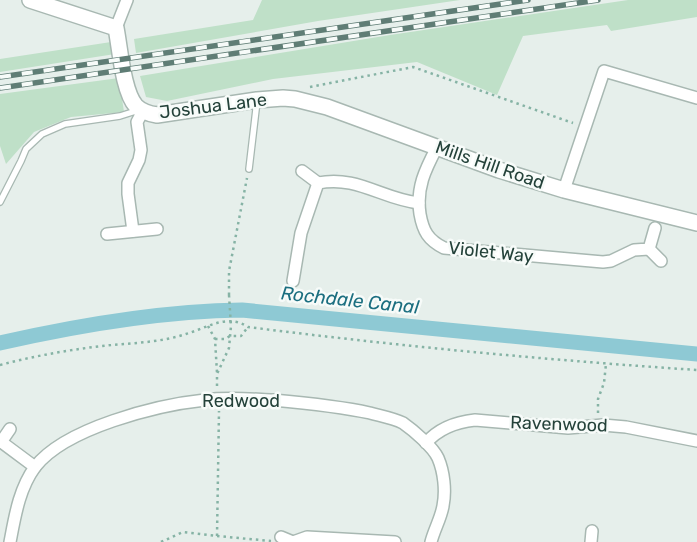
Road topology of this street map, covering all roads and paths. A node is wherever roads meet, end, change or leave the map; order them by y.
1 (30, 0) edge
2 (127, 0) edge
3 (116, 28) junction
4 (307, 88) dead end
5 (286, 98) joint
6 (697, 98) edge
7 (257, 100) junction
8 (142, 110) junction
9 (585, 127) junction
10 (437, 146) junction
11 (249, 169) joint
12 (302, 171) dead end
13 (318, 183) junction
14 (564, 190) junction
15 (0, 202) edge
16 (419, 203) junction
17 (697, 223) edge
18 (655, 228) dead end
19 (157, 229) dead end
20 (133, 231) junction
21 (107, 234) dead end
22 (649, 249) junction
23 (660, 261) dead end
24 (293, 281) dead end
25 (208, 326) junction
26 (248, 326) junction
27 (230, 336) junction
28 (215, 339) junction
29 (0, 364) edge
30 (606, 364) junction
31 (697, 370) edge
32 (217, 374) junction
33 (218, 399) junction
34 (598, 414) dead end
35 (10, 429) dead end
36 (697, 441) edge
37 (1, 442) edge
38 (426, 443) junction
39 (35, 467) junction
40 (217, 536) junction
41 (281, 536) joint
42 (10, 542) edge
43 (161, 542) edge
44 (293, 542) edge
45 (395, 542) edge
46 (431, 542) edge

1 - 3 street
2 - 3 street
3 - 8 street, Joshua Lane
4 - 9 path
5 - 7 street, Joshua Lane
5 - 10 street, Mills Hill Road
6 - 9 street
7 - 8 street, Joshua Lane
7 - 11 lane
8 - 15 lane
8 - 20 street
9 - 14 street
10 - 14 street, Mills Hill Road
10 - 16 street, Violet Way
11 - 27 path, bridge
12 - 13 street
13 - 16 street
13 - 24 street
14 - 17 street, Mills Hill Road
16 - 22 street, Violet Way
18 - 22 street
19 - 20 street
20 - 21 street
22 - 23 street
25 - 26 path
25 - 28 path
25 - 29 path
26 - 27 path
26 - 30 path
27 - 28 path
27 - 32 path
28 - 32 path
30 - 31 path
30 - 34 path
32 - 33 path
33 - 38 street, Redwood
33 - 39 street, Redwood
33 - 40 path
35 - 37 street
36 - 38 street, Ravenwood
37 - 39 street
38 - 46 street, Redwood
39 - 42 street, Redwood
40 - 41 path
40 - 43 path
41 - 44 street
44 - 45 street

